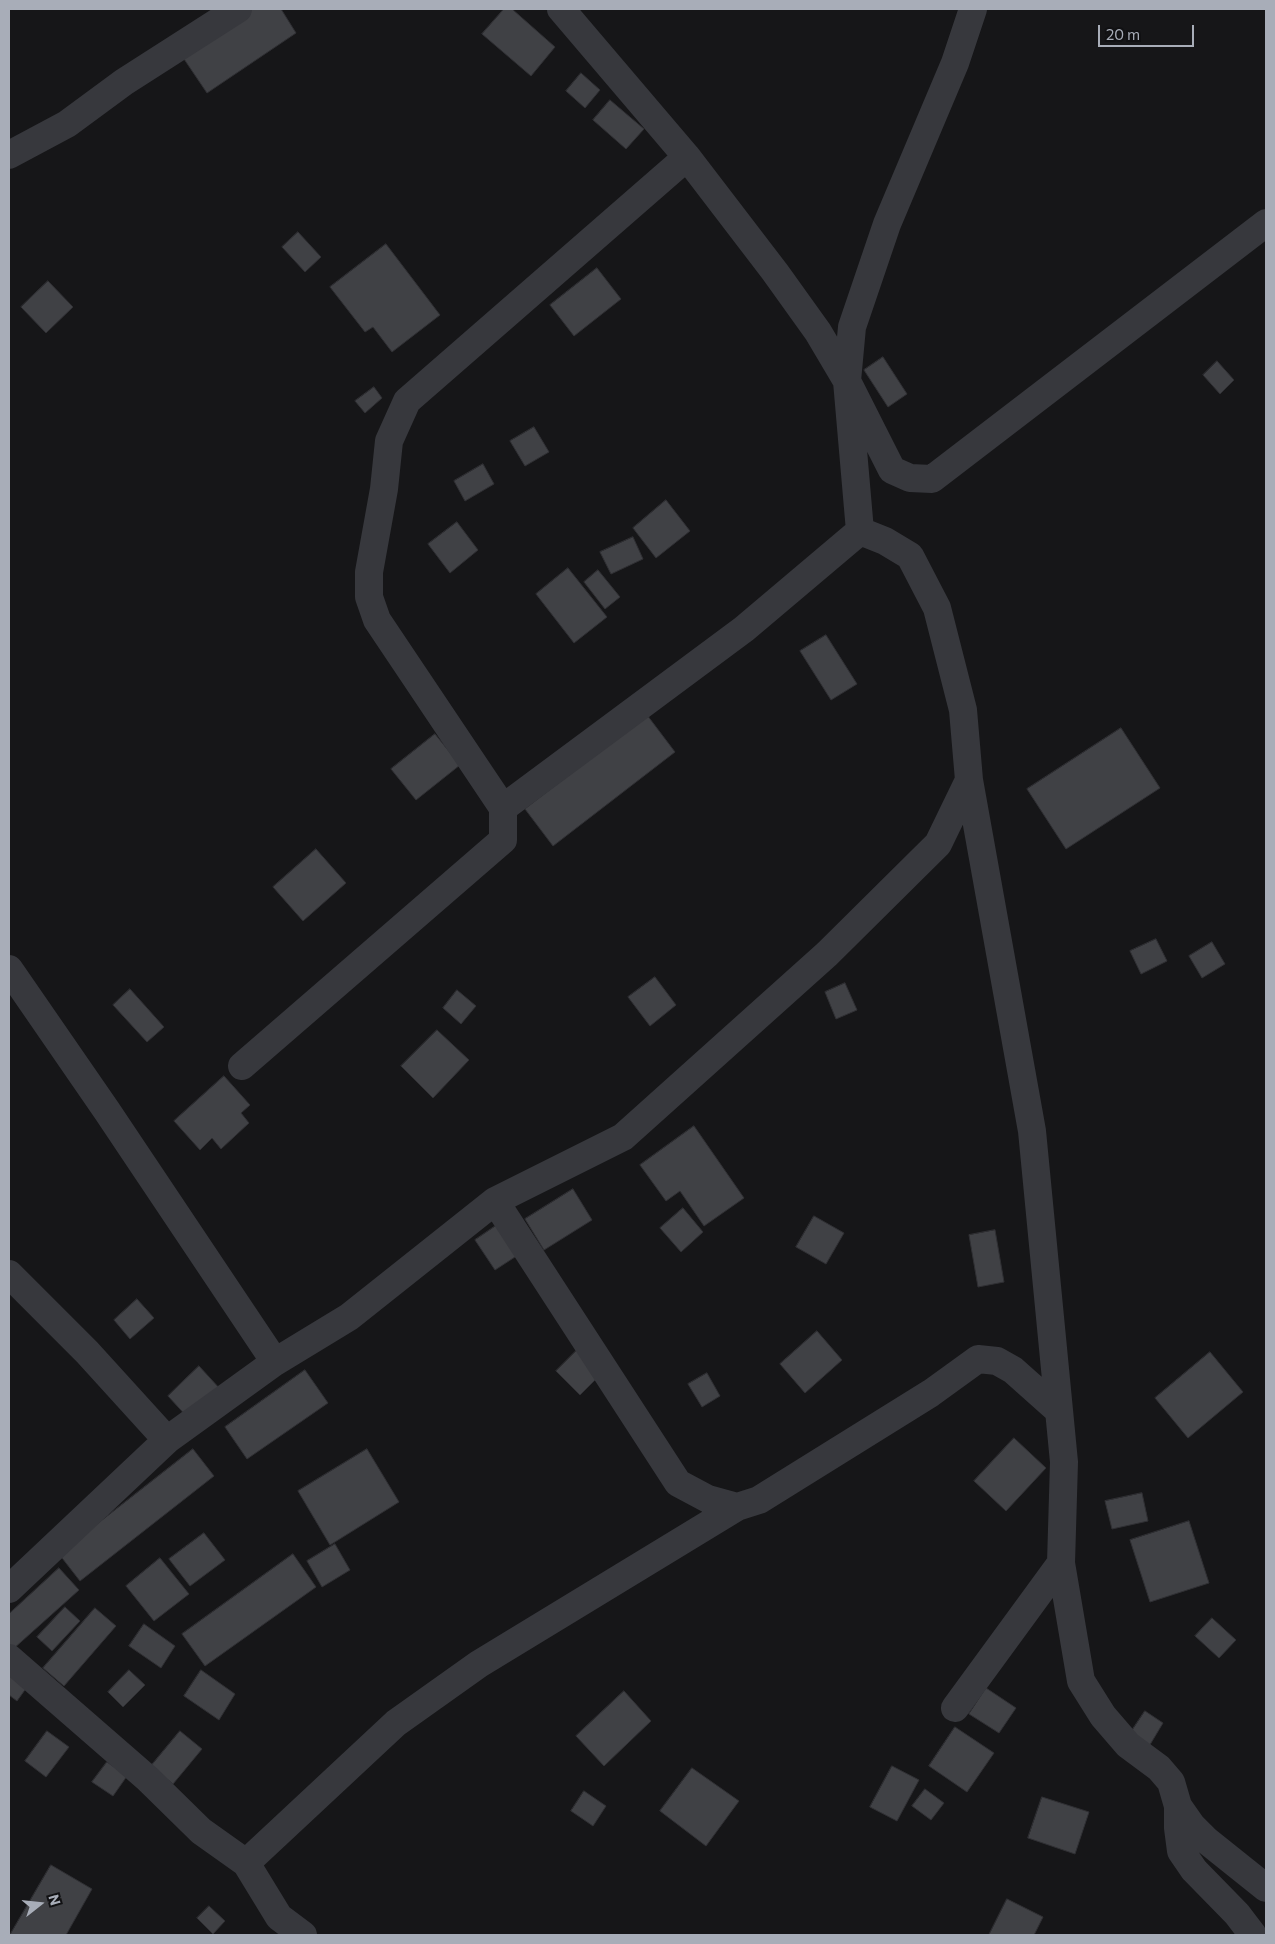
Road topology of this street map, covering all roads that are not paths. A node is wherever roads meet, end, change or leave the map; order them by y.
1 (238, 9) edge
2 (561, 9) edge
3 (973, 9) edge
4 (9, 155) edge
5 (687, 157) junction
6 (1266, 223) edge
7 (846, 381) junction
8 (860, 531) junction
9 (969, 780) junction
10 (503, 808) junction
11 (9, 969) edge
12 (242, 1066) dead end
13 (495, 1201) junction
14 (9, 1274) edge
15 (275, 1362) junction
16 (1059, 1411) junction
17 (167, 1440) junction
18 (737, 1507) junction
19 (1061, 1563) junction
20 (9, 1589) edge
21 (9, 1658) edge
22 (955, 1708) dead end
23 (1178, 1806) junction
24 (246, 1863) junction
25 (1266, 1888) edge
26 (303, 1935) edge
27 (1253, 1935) edge

1 - 4 street
2 - 5 street
3 - 7 street
5 - 7 street
5 - 10 street
6 - 7 street
7 - 8 street
8 - 9 street
8 - 10 street
9 - 13 street
9 - 16 street
10 - 12 street
11 - 15 street
13 - 15 street
13 - 18 street
14 - 17 street
15 - 17 street
16 - 18 street
16 - 19 street
17 - 20 street
18 - 24 street
19 - 22 street
19 - 23 street
21 - 24 street
23 - 25 street
23 - 27 street
24 - 26 street

